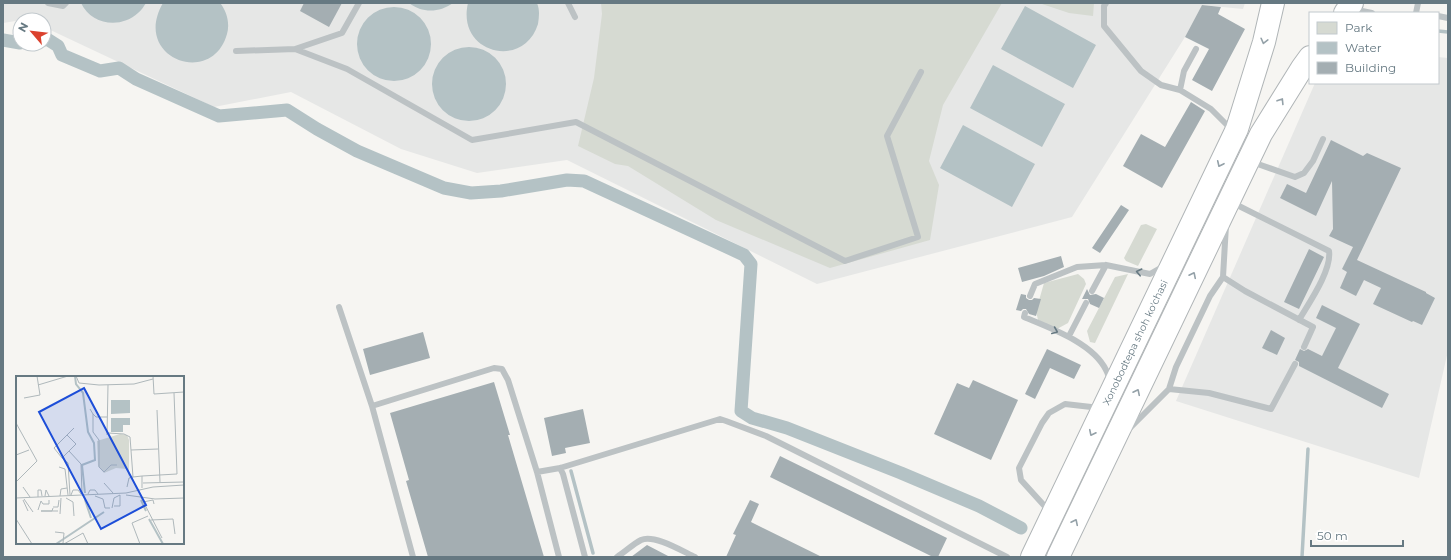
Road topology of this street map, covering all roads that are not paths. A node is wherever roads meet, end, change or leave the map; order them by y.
1 (48, 3) edge
2 (66, 3) edge
3 (359, 3) edge
4 (568, 3) edge
5 (1106, 3) edge
6 (1273, 3) edge
7 (1349, 8) edge
8 (1367, 12) edge
9 (575, 18) dead end
10 (295, 49) junction
11 (1196, 49) dead end
12 (236, 51) dead end
13 (1309, 59) edge
14 (921, 72) dead end
15 (1180, 90) junction
16 (1236, 131) junction
17 (1323, 139) dead end
18 (1248, 161) junction
19 (1228, 202) junction
20 (1174, 261) junction
21 (1106, 265) junction
22 (1223, 277) junction
23 (1092, 291) dead end
24 (1030, 296) dead end
25 (1086, 303) dead end
26 (339, 307) dead end
27 (1025, 313) dead end
28 (1299, 320) junction
29 (1145, 322) junction
30 (1166, 332) junction
31 (1069, 336) junction
32 (1304, 347) dead end
33 (1295, 364) dead end
34 (1169, 388) junction
35 (1108, 399) junction
36 (372, 406) junction
37 (1110, 449) junction
38 (560, 468) junction
39 (537, 472) junction
40 (1052, 515) junction
41 (414, 557) edge
42 (558, 557) edge
43 (585, 557) edge
44 (618, 557) edge
45 (695, 557) edge
46 (1007, 557) edge
47 (1032, 557) edge
48 (1058, 557) edge

1 - 2 lane
3 - 10 lane
4 - 9 lane
5 - 15 lane
6 -> 16 highway, Xonobodtepa shoh ko'chasi
7 - 8 lane
10 - 12 lane
10 - 14 lane
11 - 15 lane
18 -> 13 highway
15 - 16 lane
16 -> 20 highway, Xonobodtepa shoh ko'chasi
17 - 18 lane
18 - 19 highway
19 - 22 lane
19 - 28 lane
30 -> 19 highway
20 -> 21 lane
20 - 29 highway, Xonobodtepa shoh ko'chasi
21 - 23 lane
21 - 24 lane
22 - 28 lane
22 - 34 lane
25 - 31 lane
26 - 36 lane
27 -> 31 lane
28 - 32 lane
29 - 30 highway
29 - 35 highway, Xonobodtepa shoh ko'chasi
37 -> 30 highway
31 - 35 lane
33 - 34 lane
34 - 37 lane
35 -> 40 highway, Xonobodtepa shoh ko'chasi
35 - 40 lane
36 - 39 lane
36 - 41 lane
48 -> 37 highway
38 - 39 lane
38 - 43 lane
38 - 46 lane
39 - 42 lane
40 - 47 highway, Xonobodtepa shoh ko'chasi
44 - 45 lane

